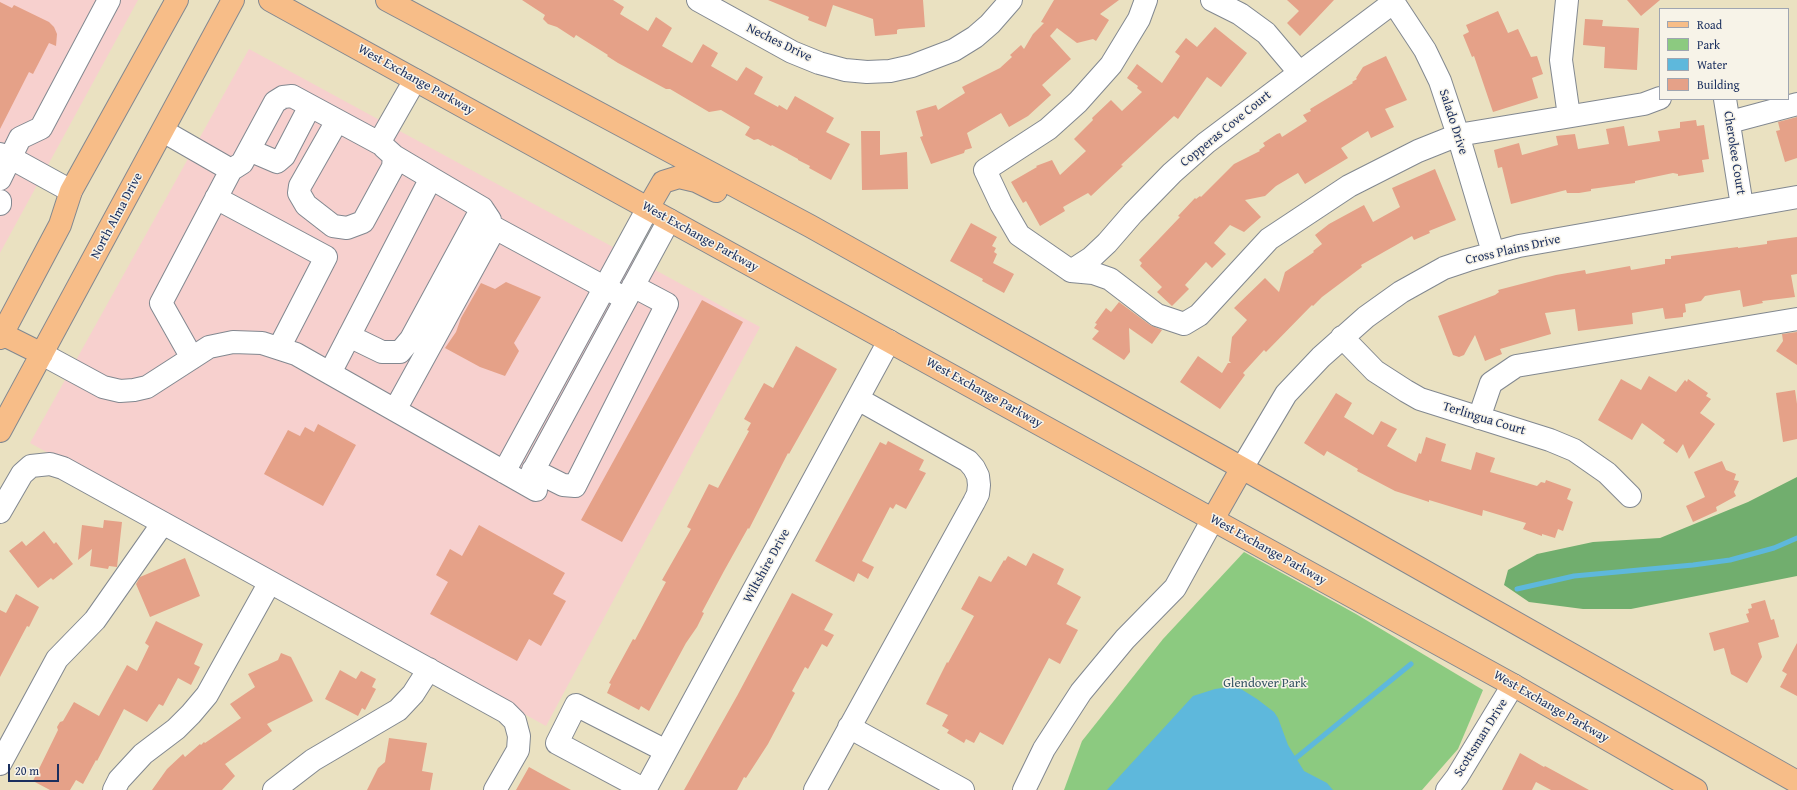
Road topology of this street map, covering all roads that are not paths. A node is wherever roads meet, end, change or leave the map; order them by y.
1 (109, 0) edge
2 (177, 0) edge
3 (234, 0) edge
4 (270, 0) edge
5 (387, 0) edge
6 (698, 0) edge
7 (1011, 0) edge
8 (1146, 0) edge
9 (1212, 0) edge
10 (1567, 0) edge
11 (1393, 1) edge
12 (1299, 72) junction
13 (415, 80) junction
14 (1659, 98) edge
15 (1726, 100) edge
16 (1797, 104) edge
17 (310, 106) junction
18 (1569, 116) junction
19 (337, 121) junction
20 (1730, 122) junction
21 (163, 131) junction
22 (1458, 135) junction
23 (249, 150) junction
24 (387, 150) junction
25 (6, 156) edge
26 (231, 170) junction
27 (0, 178) edge
28 (431, 178) junction
29 (71, 191) junction
30 (1797, 197) edge
31 (216, 198) junction
32 (1742, 206) junction
33 (482, 208) junction
34 (648, 208) junction
35 (669, 220) junction
36 (495, 228) junction
37 (849, 248) junction
38 (1493, 252) junction
39 (1071, 271) junction
40 (605, 287) junction
41 (630, 292) junction
42 (1797, 320) edge
43 (1, 335) edge
44 (349, 336) junction
45 (1342, 337) junction
46 (889, 341) junction
47 (280, 348) junction
48 (42, 354) junction
49 (192, 358) junction
50 (330, 373) junction
51 (556, 376) junction
52 (578, 388) junction
53 (858, 399) junction
54 (395, 410) junction
55 (1479, 418) junction
56 (0, 431) edge
57 (1242, 468) junction
58 (504, 472) junction
59 (532, 482) junction
60 (1630, 496) dead end
61 (0, 512) edge
62 (1213, 519) junction
63 (163, 523) junction
64 (270, 582) junction
65 (429, 669) junction
66 (1513, 685) junction
67 (849, 727) junction
68 (666, 751) junction
69 (0, 764) edge
70 (1797, 782) edge
71 (1674, 784) edge
72 (114, 790) edge
73 (274, 790) edge
74 (495, 790) edge
75 (645, 790) edge
76 (815, 790) edge
77 (963, 790) edge
78 (1024, 790) edge
79 (1447, 790) edge
80 (1696, 790) edge

1 - 25 street
2 - 29 main road
3 - 21 main road, North Alma Drive
4 - 13 main road, West Exchange Parkway
5 - 37 main road
6 - 7 street, Neches Drive
8 - 39 street
9 - 12 street
10 - 18 street
11 - 12 street, Copperas Cove Court
11 - 22 street, Salado Drive
12 - 39 street, Copperas Cove Court
13 - 24 street
13 - 34 main road, West Exchange Parkway
14 - 18 street
15 - 20 street, Cherokee Court
16 - 20 street
17 - 19 street
17 - 23 street
17 - 23 street
18 - 22 street
19 - 24 street
19 - 24 street
20 - 32 street, Cherokee Court
21 - 26 street
21 - 48 main road, North Alma Drive
22 - 38 street, Salado Drive
22 - 39 street
23 - 26 street
24 - 28 street
25 - 27 street
25 - 29 street
26 - 31 street
28 - 33 street
28 - 44 street
29 - 43 main road
30 - 32 street, Cross Plains Drive
31 - 47 street
31 - 49 street
32 - 38 street, Cross Plains Drive
33 - 36 street
33 - 44 street
34 - 35 main road, West Exchange Parkway
34 - 37 main road
34 - 40 street
35 - 41 street
35 - 46 main road, West Exchange Parkway
36 - 40 street
36 - 54 street
37 - 57 main road
38 - 45 street, Cross Plains Drive
40 - 41 street
40 - 51 street
41 - 52 street
41 - 59 street
42 - 55 street
43 - 48 main road
44 - 50 street
45 - 55 street, Terlingua Court
45 - 57 street, Cross Plains Drive
46 - 53 street, Wiltshire Drive
46 - 62 main road, West Exchange Parkway
47 - 49 street
47 - 50 street
48 - 49 street
48 - 56 main road, North Alma Drive
50 - 54 street
51 - 52 street
51 - 58 street
52 - 59 street
53 - 67 street
53 - 68 street, Wiltshire Drive
54 - 58 street
55 - 60 street, Terlingua Court
57 - 62 main road
57 - 70 main road
58 - 59 street
61 - 63 street
62 - 66 main road, West Exchange Parkway
62 - 78 street
63 - 64 street
63 - 69 street
64 - 65 street
64 - 72 street
65 - 73 street
65 - 74 street
66 - 71 main road, West Exchange Parkway
66 - 79 street, Scottsman Drive
67 - 76 street
67 - 77 street
68 - 75 street, Wiltshire Drive
68 - 75 street
71 - 80 main road, West Exchange Parkway

